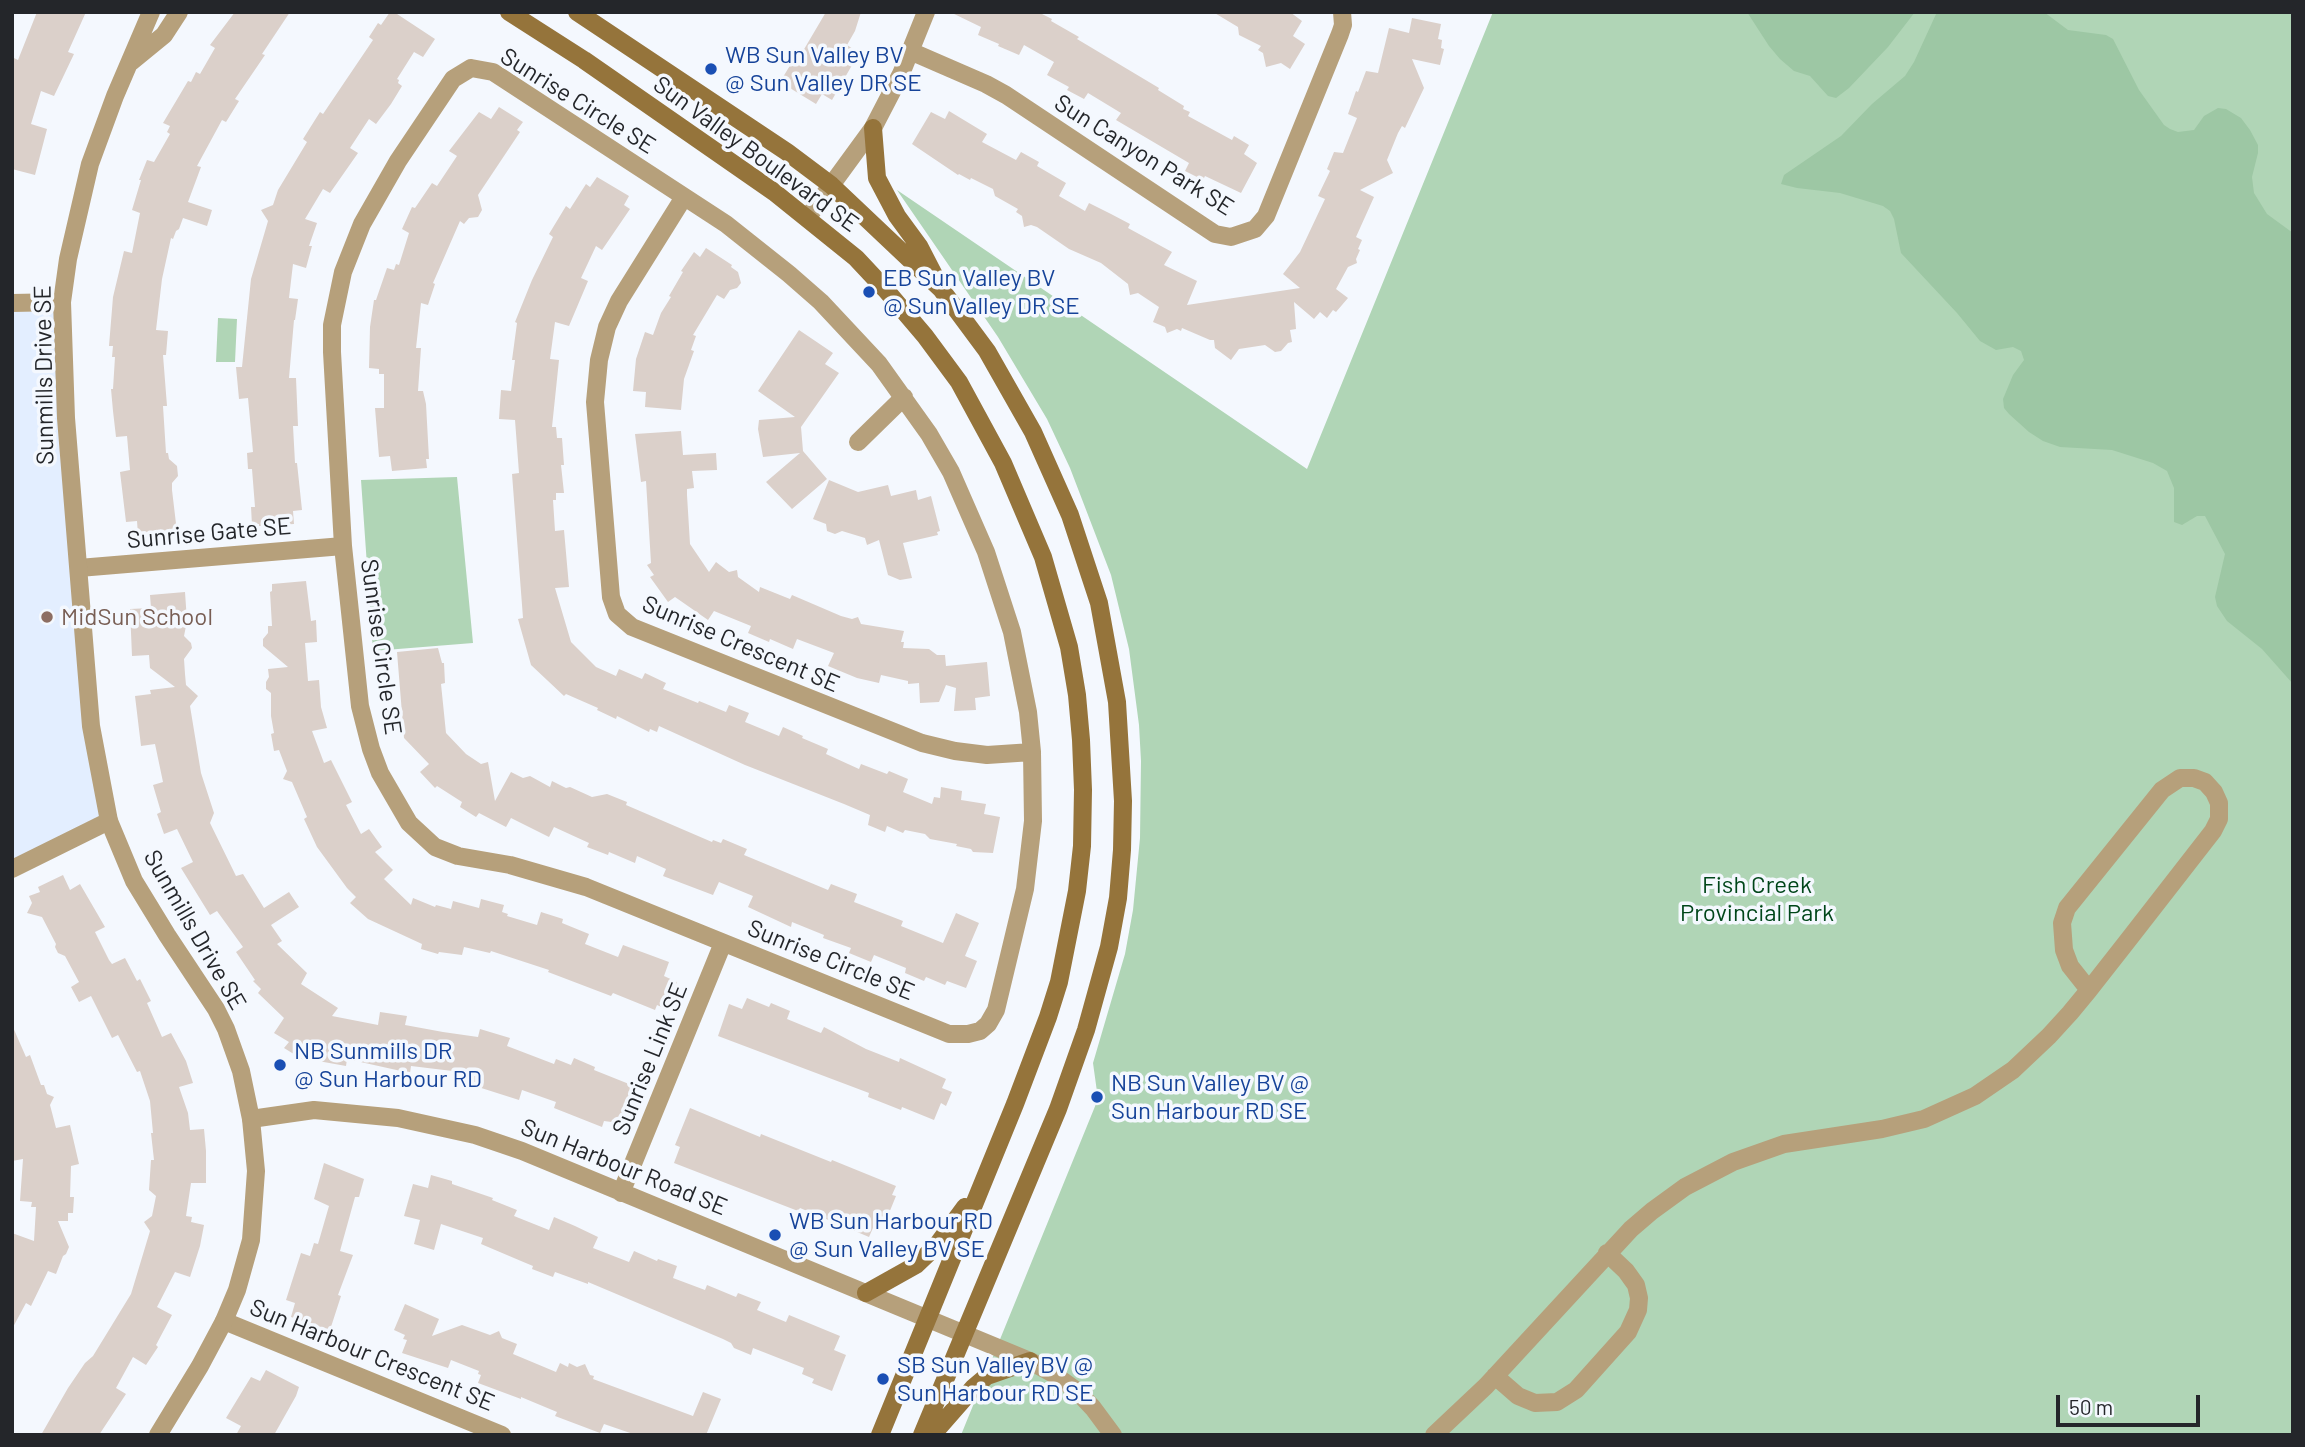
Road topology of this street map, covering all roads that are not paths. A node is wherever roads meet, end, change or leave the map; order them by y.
1 (151, 12) edge
2 (179, 12) edge
3 (509, 12) edge
4 (577, 12) edge
5 (926, 12) edge
6 (1342, 12) edge
7 (911, 51) junction
8 (131, 62) junction
9 (873, 128) junction
10 (831, 185) junction
11 (684, 197) junction
12 (807, 217) junction
13 (941, 289) junction
14 (62, 302) junction
15 (12, 303) edge
16 (904, 397) junction
17 (858, 442) dead end
18 (342, 546) junction
19 (79, 568) junction
20 (1032, 752) junction
21 (109, 821) junction
22 (12, 869) edge
23 (723, 943) junction
24 (2089, 990) junction
25 (251, 1119) junction
26 (982, 1184) junction
27 (621, 1193) junction
28 (1607, 1253) junction
29 (866, 1293) junction
30 (927, 1317) junction
31 (224, 1321) junction
32 (963, 1332) junction
33 (1030, 1361) junction
34 (1495, 1376) junction
35 (158, 1435) edge
36 (502, 1435) edge
37 (880, 1435) edge
38 (922, 1435) edge
39 (932, 1435) edge
40 (1112, 1435) edge
41 (1434, 1435) edge

1 - 8 street, Sunmills Drive SE
2 - 8 street, Sunmills Drive SE
3 - 12 main road, Sun Valley Boulevard SE
4 - 10 main road, Sun Valley Boulevard SE
5 - 7 street
6 - 7 street, Sun Canyon Park SE
7 - 9 street
8 - 14 street, Sunmills Drive SE
9 - 10 street
9 - 13 main road
10 - 12 street
10 - 13 main road, Sun Valley Boulevard SE
11 - 16 street, Sunrise Circle SE
11 - 18 street, Sunrise Circle SE
11 - 20 street, Sunrise Crescent SE
12 - 26 main road, Sun Valley Boulevard SE
13 - 32 main road, Sun Valley Boulevard SE
14 - 15 street
14 - 19 street, Sunmills Drive SE
16 - 17 street
16 - 20 street, Sunrise Circle SE
18 - 19 street, Sunrise Gate SE
18 - 23 street, Sunrise Circle SE
19 - 21 street, Sunmills Drive SE
20 - 23 street, Sunrise Circle SE
21 - 22 street
21 - 25 street, Sunmills Drive SE
23 - 27 street, Sunrise Link SE
24 - 24 street
24 - 28 street
25 - 27 street, Sun Harbour Road SE
25 - 31 street, Sunmills Drive SE
26 - 29 main road
26 - 30 main road, Sun Valley Boulevard SE
27 - 29 street, Sun Harbour Road SE
28 - 34 street
28 - 34 street
29 - 30 street, Sun Harbour Road SE
30 - 32 street, Sun Harbour Road SE
30 - 37 main road, Sun Valley Boulevard SE
31 - 35 street, Sunmills Drive SE
31 - 36 street, Sun Harbour Crescent SE
32 - 33 street, Sun Harbour Road SE
32 - 38 main road, Sun Valley Boulevard SE
33 - 39 main road
33 - 40 street, Sun Harbour Road SE
34 - 41 street

